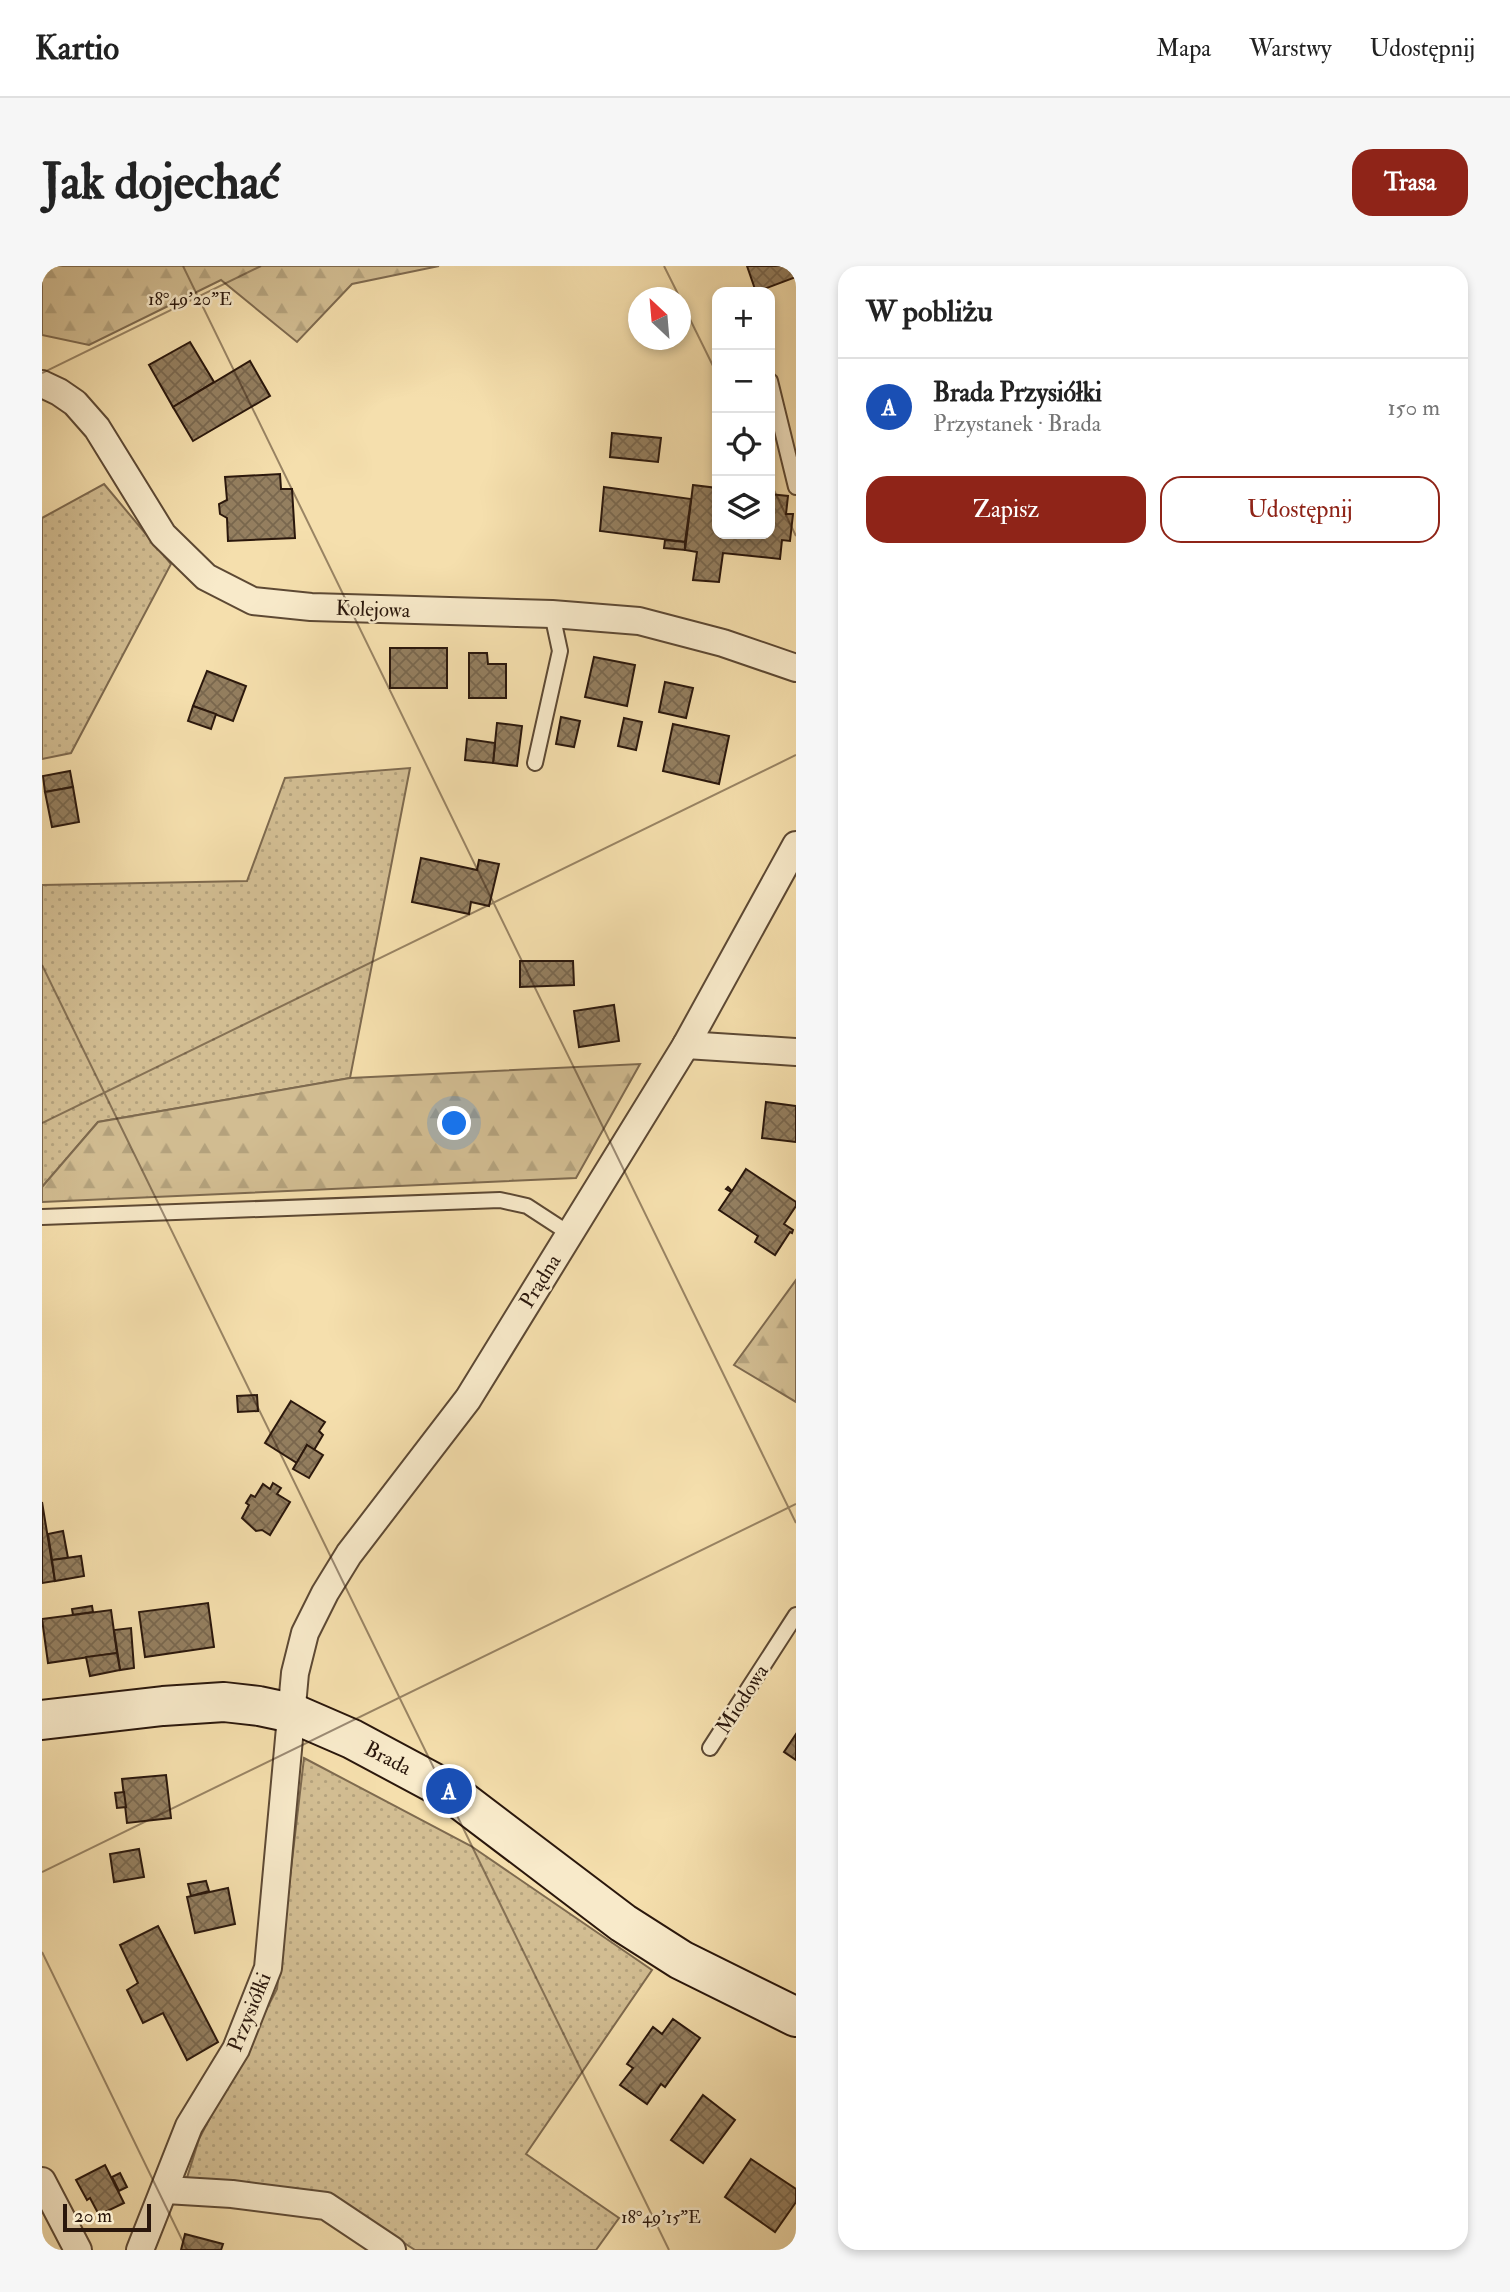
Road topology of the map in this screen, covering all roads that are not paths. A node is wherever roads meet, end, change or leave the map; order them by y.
1 (42, 384) edge
2 (775, 402) edge
3 (796, 487) edge
4 (552, 614) junction
5 (796, 668) edge
6 (535, 763) dead end
7 (796, 845) edge
8 (686, 1045) junction
9 (796, 1052) edge
10 (42, 1217) edge
11 (570, 1234) junction
12 (796, 1615) edge
13 (292, 1713) junction
14 (42, 1720) edge
15 (710, 1748) dead end
16 (796, 2017) edge
17 (42, 2181) edge
18 (166, 2190) junction
19 (78, 2250) edge
20 (140, 2250) edge
21 (392, 2250) edge

1 - 4 street, Kolejowa
2 - 3 lane
4 - 5 street, Kolejowa
4 - 6 lane
7 - 8 street, Prądna
8 - 9 street
8 - 11 street, Prądna
10 - 11 lane
11 - 13 street, Prądna
12 - 15 lane, Miodowa
13 - 14 street, Brada
13 - 16 street, Brada
13 - 18 street, Przysiółki
17 - 19 street
18 - 20 street, Przysiółki
18 - 21 street

